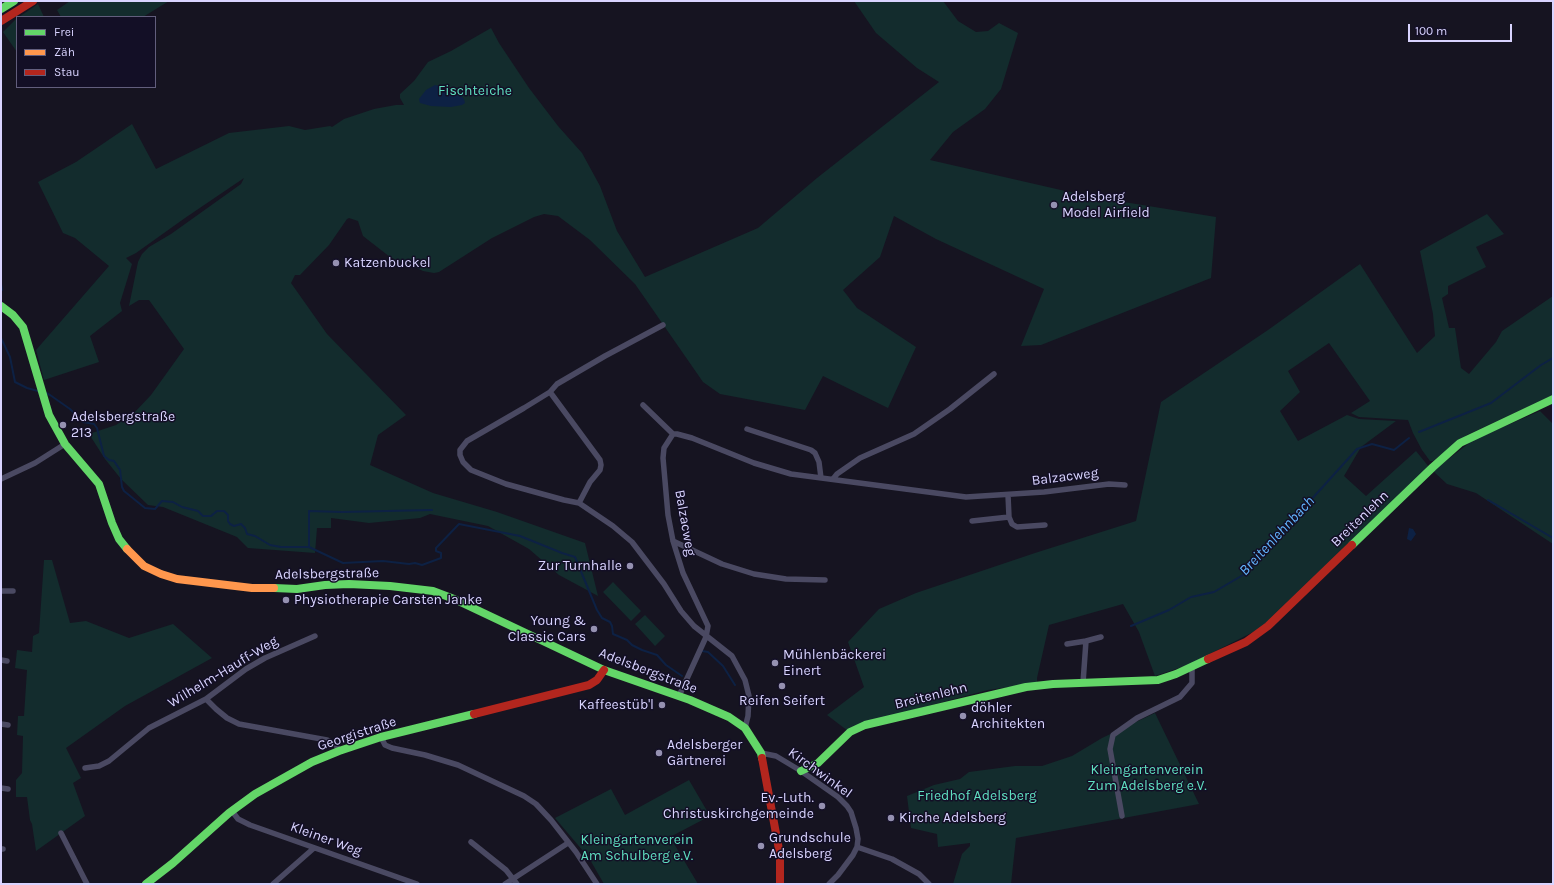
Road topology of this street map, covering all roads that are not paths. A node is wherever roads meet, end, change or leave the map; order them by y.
1 (14, 1) edge
2 (33, 1) edge
3 (1, 9) edge
4 (1, 21) edge
5 (1, 306) edge
6 (663, 325) dead end
7 (994, 374) dead end
8 (550, 392) junction
9 (1553, 399) edge
10 (643, 405) dead end
11 (747, 429) dead end
12 (673, 434) junction
13 (65, 444) junction
14 (821, 478) junction
15 (1, 479) edge
16 (833, 479) junction
17 (1124, 485) dead end
18 (1008, 495) junction
19 (579, 503) junction
20 (1009, 517) junction
21 (972, 521) dead end
22 (1044, 525) dead end
23 (673, 541) junction
24 (825, 580) dead end
25 (1, 591) edge
26 (12, 591) dead end
27 (315, 636) dead end
28 (706, 637) junction
29 (1101, 638) dead end
30 (1086, 641) junction
31 (1067, 644) dead end
32 (1192, 667) junction
33 (604, 670) junction
34 (1083, 684) junction
35 (679, 696) junction
36 (206, 699) junction
37 (1, 724) edge
38 (8, 725) dead end
39 (745, 728) junction
40 (381, 737) junction
41 (339, 751) junction
42 (761, 752) junction
43 (85, 768) dead end
44 (801, 771) junction
45 (1, 788) edge
46 (8, 788) dead end
47 (232, 811) junction
48 (1122, 816) dead end
49 (61, 833) dead end
50 (471, 842) dead end
51 (568, 843) junction
52 (857, 847) junction
53 (314, 848) junction
54 (513, 878) junction
55 (87, 884) edge
56 (146, 884) edge
57 (273, 884) edge
58 (416, 884) edge
59 (504, 884) edge
60 (517, 884) edge
61 (597, 884) edge
62 (780, 884) edge
63 (829, 884) edge
64 (929, 884) edge

1 - 3 street
2 - 4 street
5 - 13 street, Adelsbergstraße
6 - 8 street
7 - 16 street
8 - 19 street
8 - 19 street
9 - 32 street, Breitenlehn
10 - 12 street
11 - 14 street
12 - 14 street, Balzacweg
12 - 23 street, Balzacweg
13 - 15 street
13 - 33 street, Adelsbergstraße
14 - 16 street, Balzacweg
16 - 18 street, Balzacweg
17 - 18 street, Balzacweg
18 - 20 street
19 - 28 street
20 - 21 street
20 - 22 street
23 - 24 street
23 - 28 street, Balzacweg
25 - 26 street
27 - 36 street, Wilhelm-Hauff-Weg
28 - 35 street
28 - 39 street
29 - 30 street
30 - 31 street
30 - 34 street
32 - 34 street, Breitenlehn
32 - 48 street
33 - 35 street, Adelsbergstraße
33 - 40 street, Georgistraße
34 - 44 street, Breitenlehn
35 - 39 street, Adelsbergstraße
36 - 41 street
36 - 43 street, Wilhelm-Hauff-Weg
37 - 38 street
39 - 42 street, Adelsbergstraße
40 - 41 street, Georgistraße
40 - 51 street
41 - 47 street, Georgistraße
42 - 44 street, Kirchwinkel
42 - 62 street, Adelsbergstraße
44 - 52 street, Kirchwinkel
45 - 46 street
47 - 53 street, Kleiner Weg
47 - 56 street, Georgistraße
49 - 55 street
50 - 54 street
51 - 54 street
51 - 61 street
52 - 63 street
52 - 64 street
53 - 57 street
53 - 58 street, Kleiner Weg
54 - 59 street
54 - 60 street

